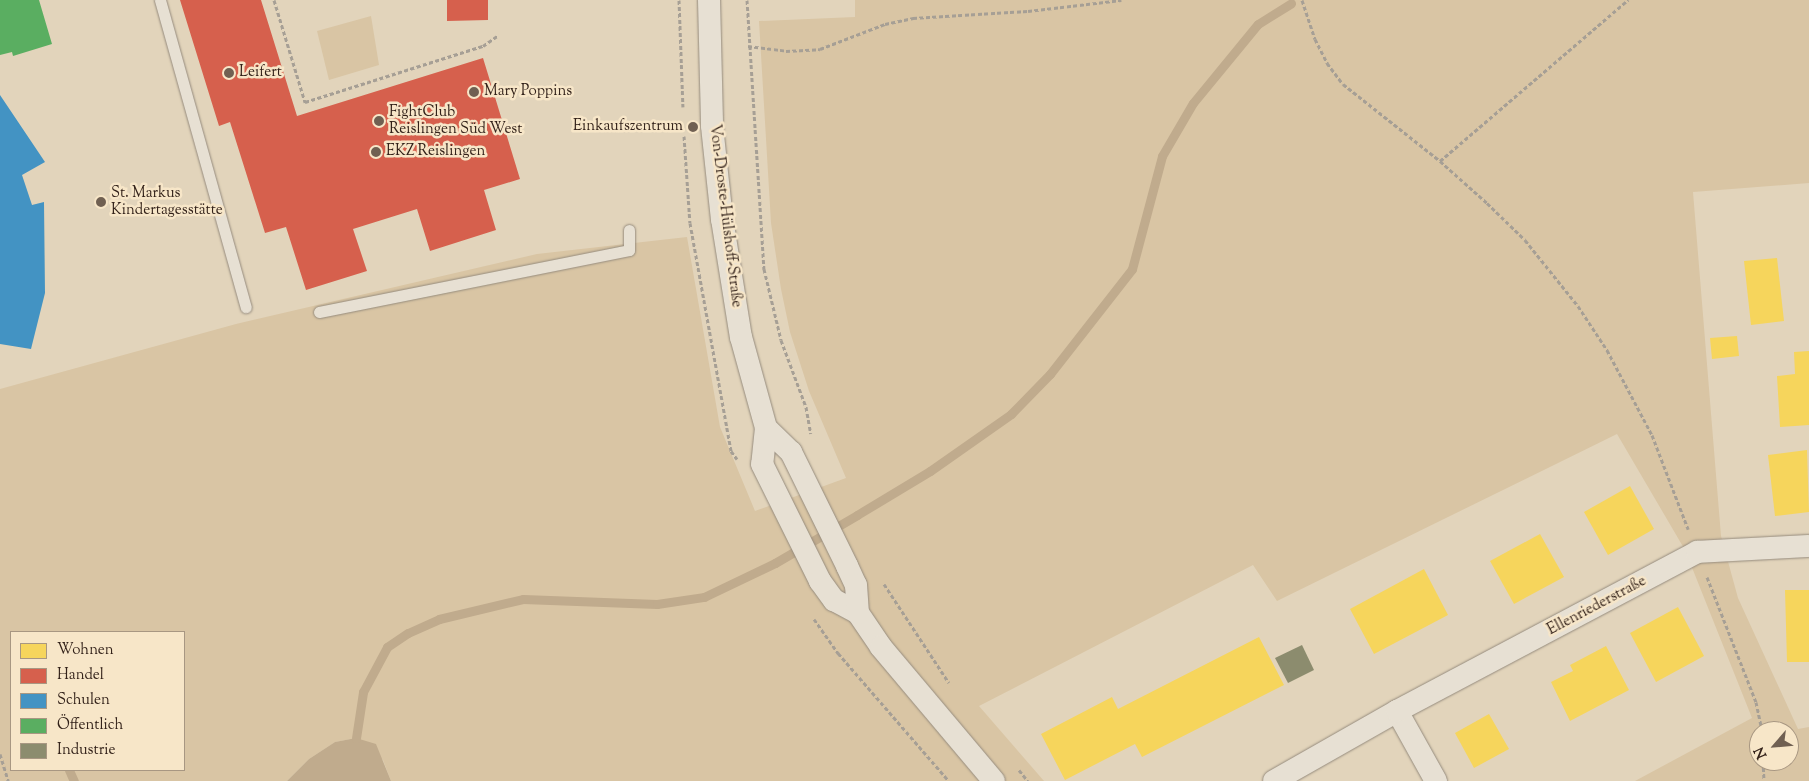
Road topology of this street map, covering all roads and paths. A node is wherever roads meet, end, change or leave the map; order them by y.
1 (160, 0) edge
2 (274, 0) edge
3 (709, 0) edge
4 (747, 0) edge
5 (1121, 0) edge
6 (1302, 0) edge
7 (1628, 0) edge
8 (499, 35) dead end
9 (748, 46) junction
10 (1440, 161) junction
11 (629, 230) dead end
12 (246, 307) dead end
13 (319, 312) dead end
14 (766, 428) junction
15 (811, 436) dead end
16 (1809, 546) edge
17 (1697, 552) junction
18 (881, 579) dead end
19 (808, 611) dead end
20 (858, 613) junction
21 (955, 691) dead end
22 (1397, 711) junction
23 (1759, 721) edge
24 (0, 754) edge
25 (1015, 766) dead end
26 (991, 780) edge
27 (8, 781) edge
28 (949, 781) edge
29 (1028, 781) edge
30 (1274, 781) edge
31 (1436, 781) edge

1 - 12 lane
2 - 8 path
3 - 14 street, Von-Droste-Hülshoff-Straße
4 - 9 path
5 - 9 path
6 - 10 path
7 - 10 path
9 - 15 path
10 - 17 path
11 - 13 lane
14 - 20 street
14 - 20 street, Von-Droste-Hülshoff-Straße
16 - 17 street, Ellenriederstraße
17 - 22 street, Ellenriederstraße
17 - 23 path
18 - 21 path
19 - 28 path
20 - 26 street, Von-Droste-Hülshoff-Straße
22 - 30 street, Ellenriederstraße
22 - 31 street
24 - 27 path
25 - 29 path

